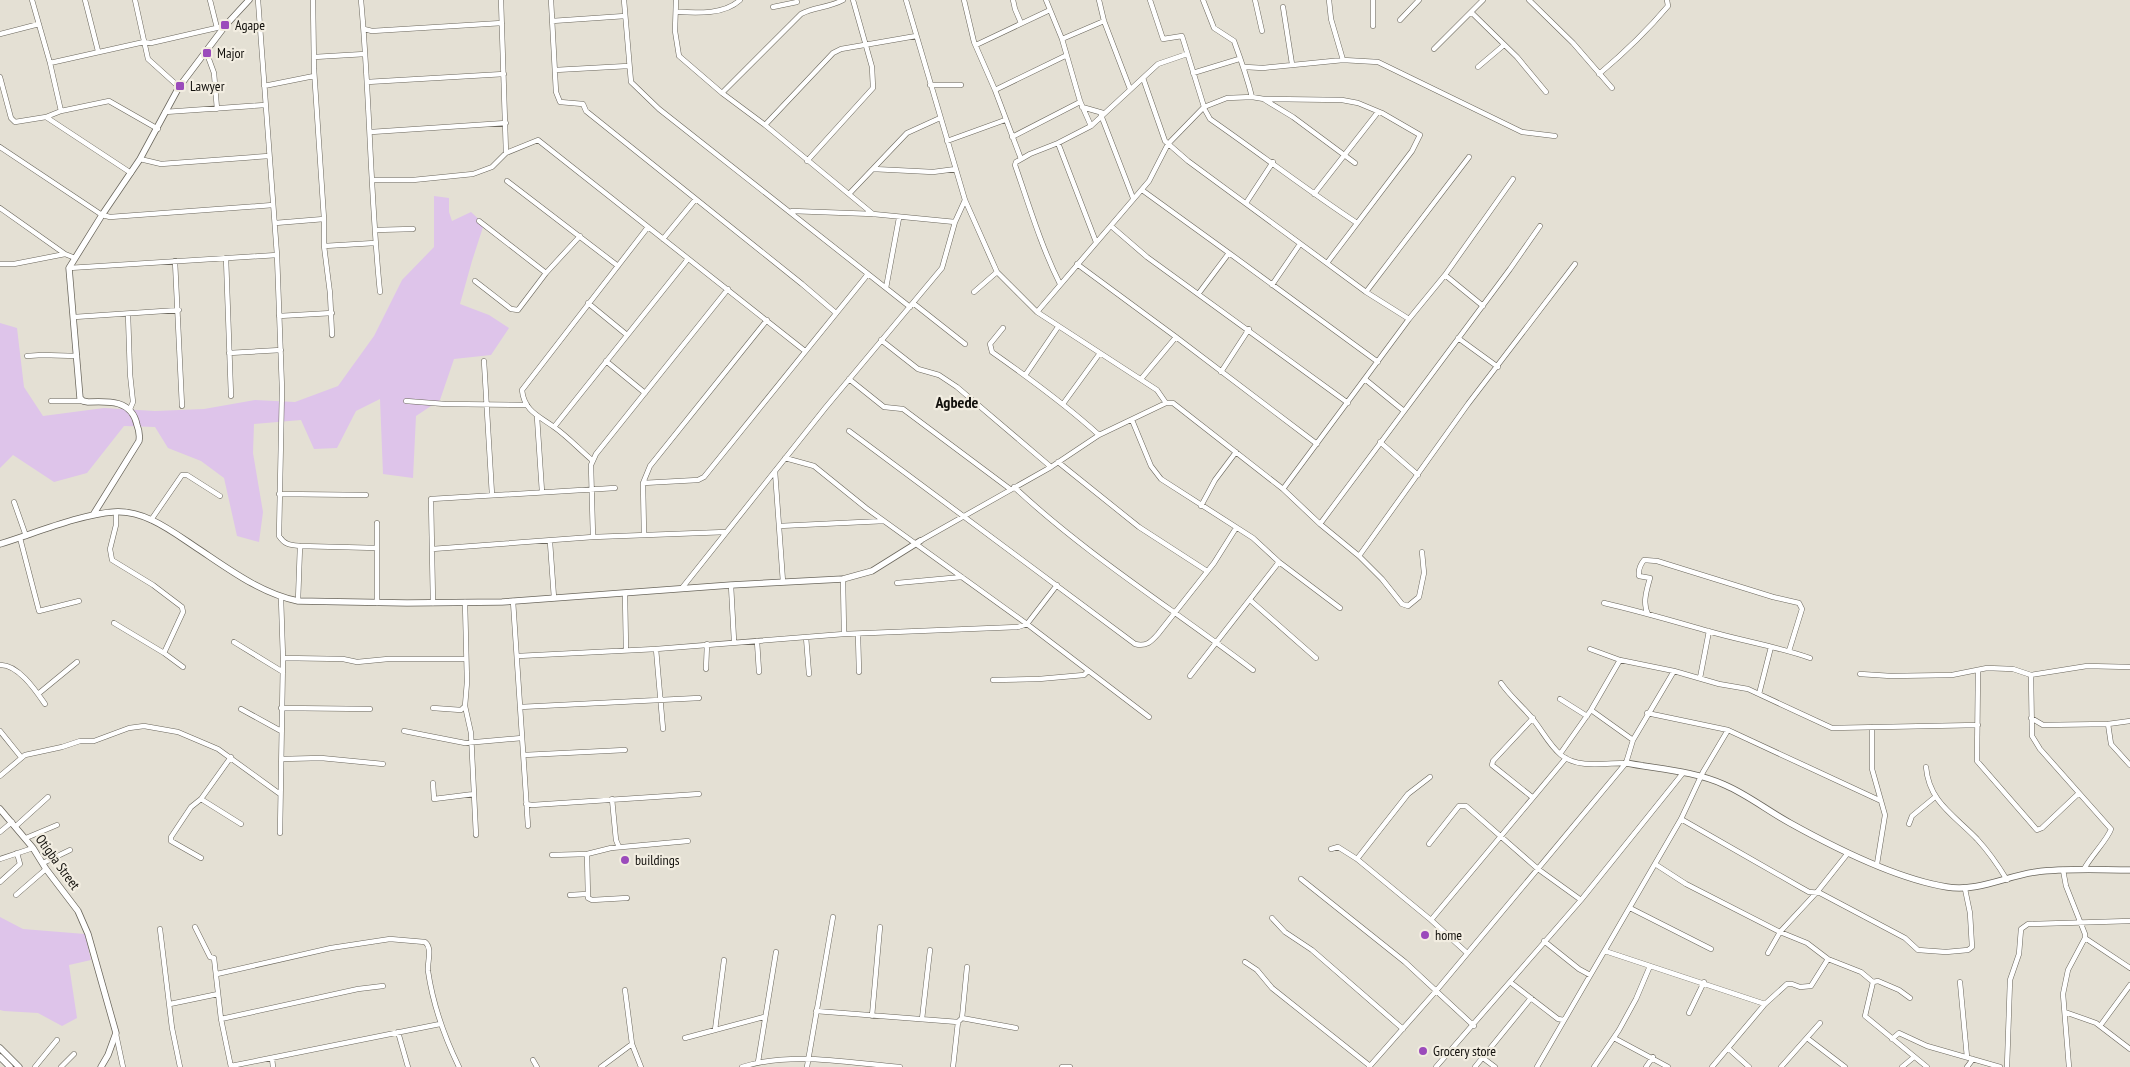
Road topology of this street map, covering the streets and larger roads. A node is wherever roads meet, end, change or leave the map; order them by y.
1 (32, 0) edge
2 (84, 0) edge
3 (135, 0) edge
4 (210, 0) edge
5 (249, 0) edge
6 (258, 0) edge
7 (312, 0) edge
8 (361, 0) edge
9 (501, 0) edge
10 (551, 0) edge
11 (624, 0) edge
12 (676, 0) edge
13 (740, 0) edge
14 (843, 0) edge
15 (853, 0) edge
16 (906, 0) edge
17 (964, 0) edge
18 (1013, 0) edge
19 (1046, 0) edge
20 (1099, 0) edge
21 (1150, 0) edge
22 (1204, 0) edge
23 (1255, 0) edge
24 (1329, 0) edge
25 (1373, 0) edge
26 (1419, 0) edge
27 (1483, 0) edge
28 (1529, 0) edge
29 (1667, 0) edge
30 (796, 1) edge
31 (773, 7) dead end
32 (1283, 7) dead end
33 (1050, 10) junction
34 (676, 12) junction
35 (1471, 12) junction
36 (801, 14) junction
37 (625, 16) junction
38 (1400, 20) dead end
39 (552, 21) junction
40 (1104, 22) junction
41 (502, 23) junction
42 (1021, 23) junction
43 (39, 24) junction
44 (225, 26) junction
45 (1373, 26) dead end
46 (217, 28) junction
47 (364, 29) junction
48 (372, 30) junction
49 (1262, 31) dead end
50 (0, 34) edge
51 (364, 36) junction
52 (916, 36) junction
53 (1062, 39) junction
54 (144, 42) junction
55 (866, 45) junction
56 (976, 45) junction
57 (1504, 45) junction
58 (1434, 49) dead end
59 (98, 51) junction
60 (206, 51) junction
61 (365, 54) junction
62 (1187, 54) junction
63 (1065, 56) junction
64 (314, 57) junction
65 (1239, 59) junction
66 (1343, 60) junction
67 (50, 63) junction
68 (1292, 64) junction
69 (628, 66) junction
70 (1245, 67) junction
71 (1478, 67) dead end
72 (554, 70) junction
73 (504, 74) junction
74 (1194, 74) junction
75 (1599, 74) junction
76 (314, 76) junction
77 (0, 77) edge
78 (1143, 78) junction
79 (367, 82) junction
80 (1, 85) edge
81 (930, 85) junction
82 (961, 85) dead end
83 (264, 86) junction
84 (179, 87) junction
85 (1612, 88) dead end
86 (1130, 89) junction
87 (995, 90) junction
88 (1546, 92) dead end
89 (722, 93) junction
90 (1252, 97) junction
91 (1264, 99) junction
92 (265, 105) junction
93 (1081, 105) junction
94 (1204, 106) junction
95 (217, 109) junction
96 (60, 111) junction
97 (165, 112) junction
98 (1378, 112) junction
99 (1102, 114) junction
100 (46, 117) junction
101 (940, 118) junction
102 (1006, 120) junction
103 (506, 122) junction
104 (765, 125) junction
105 (1090, 126) junction
106 (158, 129) junction
107 (371, 132) junction
108 (1555, 136) dead end
109 (1012, 137) junction
110 (947, 141) junction
111 (1058, 143) junction
112 (1168, 144) junction
113 (0, 147) edge
114 (506, 153) junction
115 (269, 156) junction
116 (1344, 156) junction
117 (1469, 157) dead end
118 (1021, 158) junction
119 (140, 159) junction
120 (807, 161) junction
121 (1273, 162) junction
122 (1355, 163) dead end
123 (873, 169) junction
124 (956, 169) junction
125 (131, 173) junction
126 (1512, 179) dead end
127 (372, 180) junction
128 (506, 181) dead end
129 (1142, 190) junction
130 (849, 194) junction
131 (1314, 194) junction
132 (1133, 198) junction
133 (695, 200) junction
134 (965, 200) junction
135 (1246, 203) junction
136 (273, 205) junction
137 (0, 208) edge
138 (790, 211) junction
139 (873, 214) junction
140 (102, 215) junction
141 (899, 218) junction
142 (324, 219) junction
143 (479, 221) dead end
144 (955, 222) junction
145 (274, 223) junction
146 (1357, 223) junction
147 (1111, 226) junction
148 (1540, 226) dead end
149 (648, 227) junction
150 (413, 229) dead end
151 (375, 230) junction
152 (580, 236) junction
153 (663, 239) junction
154 (1096, 242) junction
155 (375, 243) junction
156 (1300, 244) junction
157 (324, 246) junction
158 (1230, 253) junction
159 (65, 254) junction
160 (277, 255) junction
161 (75, 258) junction
162 (226, 258) junction
163 (688, 259) junction
164 (175, 261) junction
165 (1327, 263) junction
166 (0, 264) edge
167 (1077, 264) junction
168 (1575, 264) dead end
169 (618, 266) junction
170 (69, 268) junction
171 (997, 272) junction
172 (546, 274) junction
173 (868, 274) junction
174 (1445, 275) junction
175 (475, 281) dead end
176 (1060, 284) junction
177 (1272, 285) junction
178 (886, 288) junction
179 (728, 289) junction
180 (380, 292) dead end
181 (974, 292) dead end
182 (1366, 292) junction
183 (1199, 293) junction
184 (588, 303) junction
185 (913, 303) junction
186 (1483, 306) junction
187 (910, 307) junction
188 (179, 310) junction
189 (1037, 312) junction
190 (836, 313) junction
191 (128, 314) junction
192 (332, 314) junction
193 (279, 316) junction
194 (74, 317) junction
195 (1409, 319) junction
196 (767, 320) junction
197 (1058, 327) junction
198 (1003, 328) dead end
199 (1249, 329) junction
200 (332, 335) dead end
201 (627, 335) junction
202 (1176, 337) junction
203 (1458, 338) junction
204 (881, 340) junction
205 (965, 344) dead end
206 (280, 350) junction
207 (805, 351) junction
208 (229, 353) junction
209 (1100, 353) junction
210 (28, 356) dead end
211 (77, 356) junction
212 (484, 361) dead end
213 (606, 361) junction
214 (1378, 362) junction
215 (1498, 367) junction
216 (1221, 372) junction
217 (1026, 374) junction
218 (849, 379) junction
219 (1141, 379) junction
220 (1366, 380) junction
221 (645, 393) junction
222 (231, 396) dead end
223 (51, 401) dead end
224 (83, 401) junction
225 (406, 401) dead end
226 (1166, 403) junction
227 (1348, 403) junction
228 (527, 404) junction
229 (1064, 404) junction
230 (486, 405) junction
231 (182, 406) dead end
232 (130, 409) junction
233 (1404, 411) junction
234 (537, 417) junction
235 (1132, 420) junction
236 (554, 427) junction
237 (849, 432) dead end
238 (1099, 435) junction
239 (1380, 442) junction
240 (1317, 444) junction
241 (1236, 452) junction
242 (785, 458) junction
243 (592, 460) junction
244 (1058, 462) junction
245 (1051, 467) junction
246 (774, 471) junction
247 (1418, 475) junction
248 (643, 483) junction
249 (615, 488) dead end
250 (1012, 488) junction
251 (591, 489) junction
252 (1283, 489) junction
253 (542, 492) junction
254 (279, 494) junction
255 (366, 495) dead end
256 (492, 495) junction
257 (220, 496) dead end
258 (14, 502) dead end
259 (1201, 506) junction
260 (116, 512) junction
261 (93, 515) junction
262 (963, 515) junction
263 (150, 520) junction
264 (884, 521) junction
265 (377, 523) dead end
266 (1320, 524) junction
267 (779, 526) junction
268 (1236, 528) junction
269 (726, 532) junction
270 (644, 535) junction
271 (23, 538) junction
272 (593, 538) junction
273 (550, 542) junction
274 (918, 542) junction
275 (0, 544) edge
276 (300, 546) junction
277 (377, 548) junction
278 (432, 549) junction
279 (1422, 552) dead end
280 (1359, 556) junction
281 (1279, 562) junction
282 (1207, 572) junction
283 (962, 577) junction
284 (843, 579) junction
285 (783, 582) junction
286 (897, 583) dead end
287 (731, 585) junction
288 (1056, 585) junction
289 (682, 588) junction
290 (625, 594) junction
291 (281, 598) junction
292 (554, 598) junction
293 (1250, 600) junction
294 (79, 601) dead end
295 (298, 601) junction
296 (513, 601) junction
297 (465, 602) junction
298 (377, 603) junction
299 (434, 603) junction
300 (1604, 603) dead end
301 (1340, 608) dead end
302 (1174, 612) junction
303 (1648, 614) junction
304 (114, 623) dead end
305 (1027, 624) junction
306 (1709, 631) junction
307 (844, 634) junction
308 (858, 635) junction
309 (806, 637) junction
310 (734, 641) junction
311 (757, 641) junction
312 (234, 642) dead end
313 (1216, 642) junction
314 (707, 644) junction
315 (1771, 646) junction
316 (656, 649) junction
317 (626, 650) junction
318 (1590, 650) dead end
319 (1789, 651) junction
320 (164, 653) junction
321 (518, 656) junction
322 (283, 658) junction
323 (1316, 658) dead end
324 (1810, 658) dead end
325 (466, 659) junction
326 (1620, 660) junction
327 (77, 662) dead end
328 (0, 665) edge
329 (183, 667) dead end
330 (2130, 667) edge
331 (706, 669) dead end
332 (1253, 670) dead end
333 (1978, 670) junction
334 (1088, 671) junction
335 (1674, 671) junction
336 (283, 672) junction
337 (759, 672) dead end
338 (859, 672) dead end
339 (809, 674) dead end
340 (1860, 674) dead end
341 (2031, 675) junction
342 (1190, 676) dead end
343 (1700, 678) junction
344 (993, 680) dead end
345 (1501, 683) dead end
346 (38, 694) junction
347 (1759, 694) junction
348 (659, 698) junction
349 (699, 698) dead end
350 (1560, 699) dead end
351 (46, 704) dead end
352 (465, 706) junction
353 (520, 707) junction
354 (281, 708) junction
355 (433, 708) dead end
356 (241, 709) dead end
357 (370, 709) dead end
358 (1591, 710) junction
359 (1647, 713) junction
360 (1586, 716) junction
361 (1149, 717) dead end
362 (1532, 718) junction
363 (2031, 718) junction
364 (2130, 721) edge
365 (2108, 724) junction
366 (1978, 725) junction
367 (2043, 725) junction
368 (1872, 727) junction
369 (663, 729) dead end
370 (281, 730) junction
371 (1728, 730) junction
372 (2031, 730) junction
373 (0, 731) edge
374 (404, 731) dead end
375 (522, 738) junction
376 (1633, 740) junction
377 (471, 742) junction
378 (625, 750) dead end
379 (1560, 754) junction
380 (524, 755) junction
381 (22, 757) junction
382 (231, 757) junction
383 (1566, 758) junction
384 (282, 759) junction
385 (1626, 763) junction
386 (384, 764) dead end
387 (2130, 765) edge
388 (1926, 767) dead end
389 (1683, 773) junction
390 (0, 776) edge
391 (1430, 777) dead end
392 (1701, 777) junction
393 (433, 783) dead end
394 (2079, 793) junction
395 (280, 794) junction
396 (474, 794) junction
397 (699, 794) dead end
398 (48, 797) dead end
399 (1532, 797) junction
400 (1934, 797) junction
401 (201, 800) junction
402 (612, 800) junction
403 (1879, 800) junction
404 (526, 804) junction
405 (0, 809) edge
406 (1681, 819) junction
407 (14, 824) junction
408 (241, 824) dead end
409 (1909, 824) dead end
410 (57, 825) dead end
411 (528, 826) dead end
412 (0, 832) edge
413 (280, 833) dead end
414 (476, 835) dead end
415 (1501, 837) junction
416 (26, 838) junction
417 (616, 840) junction
418 (688, 841) dead end
419 (1429, 844) dead end
420 (33, 848) junction
421 (611, 848) junction
422 (619, 848) junction
423 (1332, 849) dead end
424 (70, 850) dead end
425 (17, 853) junction
426 (1848, 853) junction
427 (587, 854) junction
428 (552, 855) dead end
429 (0, 858) edge
430 (201, 858) dead end
431 (1357, 859) junction
432 (1655, 864) junction
433 (1877, 864) junction
434 (45, 866) junction
435 (1538, 869) junction
436 (2084, 869) junction
437 (2063, 870) junction
438 (2130, 870) edge
439 (1301, 879) dead end
440 (2007, 880) junction
441 (0, 882) edge
442 (1965, 888) junction
443 (1817, 892) junction
444 (587, 894) junction
445 (16, 895) dead end
446 (570, 895) dead end
447 (627, 898) dead end
448 (1581, 900) junction
449 (1630, 908) junction
450 (833, 917) dead end
451 (1272, 918) dead end
452 (1431, 920) junction
453 (2130, 921) edge
454 (2081, 922) junction
455 (195, 927) dead end
456 (880, 927) dead end
457 (160, 929) dead end
458 (1780, 932) junction
459 (2085, 938) junction
460 (1544, 941) junction
461 (1710, 949) dead end
462 (930, 950) dead end
463 (1605, 951) junction
464 (776, 952) dead end
465 (1466, 952) junction
466 (1768, 953) dead end
467 (1828, 959) junction
468 (724, 960) dead end
469 (1245, 962) dead end
470 (1650, 966) junction
471 (968, 967) dead end
472 (2130, 968) edge
473 (217, 974) junction
474 (1590, 976) junction
475 (1510, 982) junction
476 (1704, 982) junction
477 (1873, 982) junction
478 (1960, 982) dead end
479 (383, 986) dead end
480 (2129, 988) edge
481 (625, 990) dead end
482 (1436, 990) junction
483 (218, 994) junction
484 (1532, 998) junction
485 (1910, 998) dead end
486 (170, 1004) junction
487 (1766, 1004) junction
488 (816, 1011) junction
489 (2065, 1012) junction
490 (1689, 1014) dead end
491 (872, 1016) junction
492 (764, 1017) junction
493 (221, 1019) junction
494 (922, 1019) junction
495 (960, 1020) junction
496 (1564, 1020) junction
497 (440, 1024) junction
498 (1820, 1024) dead end
499 (1474, 1026) junction
500 (2100, 1026) junction
501 (1016, 1028) dead end
502 (1403, 1029) junction
503 (715, 1030) junction
504 (398, 1032) junction
505 (116, 1033) junction
506 (685, 1038) dead end
507 (1614, 1038) junction
508 (1807, 1038) junction
509 (1892, 1039) junction
510 (57, 1040) dead end
511 (632, 1044) junction
512 (0, 1048) edge
513 (1729, 1049) junction
514 (2130, 1049) edge
515 (74, 1054) dead end
516 (1652, 1057) junction
517 (1914, 1057) junction
518 (1967, 1057) junction
519 (0, 1058) edge
520 (272, 1058) junction
521 (1483, 1058) junction
522 (1973, 1059) junction
523 (533, 1060) dead end
524 (808, 1060) junction
525 (758, 1062) junction
526 (1369, 1066) edge
527 (10, 1067) edge
528 (19, 1067) edge
529 (35, 1067) edge
530 (61, 1067) edge
531 (101, 1067) edge
532 (123, 1067) edge
533 (180, 1067) edge
534 (231, 1067) edge
535 (274, 1067) edge
536 (408, 1067) edge
537 (458, 1067) edge
538 (536, 1067) edge
539 (601, 1067) edge
540 (641, 1067) edge
541 (742, 1067) edge
542 (807, 1067) edge
543 (900, 1067) edge
544 (953, 1067) edge
545 (1062, 1067) edge
546 (1070, 1067) edge
547 (1436, 1067) edge
548 (1475, 1067) edge
549 (1495, 1067) edge
550 (1537, 1067) edge
551 (1594, 1067) edge
552 (1646, 1067) edge
553 (1668, 1067) edge
554 (1712, 1067) edge
555 (1748, 1067) edge
556 (1781, 1067) edge
557 (1845, 1067) edge
558 (1902, 1067) edge
559 (1927, 1067) edge
560 (1967, 1067) edge
561 (2000, 1067) edge
562 (2007, 1067) edge
563 (2069, 1067) edge

1 - 43 street
2 - 59 street
3 - 54 street
4 - 46 street
5 - 44 street
6 - 83 street
7 - 64 street
8 - 47 street
9 - 41 street
10 - 39 street
11 - 37 street
12 - 34 street
13 - 34 street
14 - 36 street
15 - 55 street
16 - 52 street
17 - 56 street
18 - 42 street
19 - 33 street
20 - 40 street
21 - 62 street
22 - 65 street
23 - 49 street
24 - 66 street
25 - 45 street
26 - 38 street
27 - 35 street
28 - 75 street
29 - 75 street
30 - 31 street
30 - 36 street
32 - 68 street
33 - 42 street
33 - 53 street
34 - 89 street
35 - 57 street
35 - 58 street
36 - 89 street
37 - 39 street
37 - 69 street
39 - 72 street
40 - 53 street
40 - 86 street
41 - 48 street
41 - 73 street
42 - 56 street
43 - 50 street
43 - 67 street
44 - 46 street
44 - 60 street
46 - 54 street
47 - 48 street
47 - 51 street
48 - 51 street
51 - 61 street
52 - 55 street
52 - 81 street
53 - 63 street
54 - 59 street
54 - 84 street
55 - 104 street
55 - 120 street
56 - 87 street
57 - 71 street
57 - 88 street
59 - 67 street
60 - 84 street
60 - 95 street
61 - 64 street
61 - 79 street
62 - 74 street
62 - 78 street
63 - 87 street
63 - 93 street
64 - 76 street
65 - 70 street
65 - 74 street
66 - 68 street
66 - 108 street
67 - 96 street
68 - 70 street
69 - 72 street
69 - 138 street
70 - 90 street
72 - 133 street
73 - 79 street
73 - 103 street
74 - 94 street
75 - 85 street
76 - 83 street
76 - 142 street
77 - 80 street
78 - 86 street
78 - 112 street
79 - 107 street
80 - 100 street
81 - 82 street
81 - 101 street
83 - 92 street
84 - 97 street
86 - 99 street
87 - 102 street
89 - 104 street
90 - 91 street
90 - 94 street
91 - 98 street
91 - 116 street
92 - 95 street
92 - 115 street
93 - 99 street
93 - 105 street
93 - 109 street
94 - 112 street
94 - 121 street
95 - 97 street
96 - 100 street
96 - 106 street
97 - 106 street
98 - 116 street
98 - 146 street
99 - 105 street
99 - 132 street
100 - 125 street
101 - 110 street
101 - 123 street
102 - 109 street
102 - 110 street
103 - 107 street
103 - 114 street
104 - 120 street
105 - 111 street
106 - 119 street
107 - 127 street
109 - 118 street
110 - 124 street
111 - 118 street
111 - 154 street
112 - 129 street
112 - 135 street
113 - 140 street
114 - 127 street
114 - 149 street
115 - 119 street
115 - 136 street
116 - 122 street
116 - 131 street
117 - 182 street
118 - 176 street
119 - 125 street
120 - 130 street
121 - 131 street
121 - 135 street
123 - 124 street
123 - 130 street
124 - 134 street
125 - 140 street
126 - 174 street
127 - 151 street
128 - 152 street
129 - 132 street
129 - 158 street
130 - 139 street
131 - 146 street
132 - 147 street
133 - 153 street
133 - 190 street
134 - 144 street
134 - 171 street
135 - 156 street
136 - 140 street
136 - 145 street
137 - 159 street
138 - 139 street
138 - 173 street
139 - 141 street
140 - 161 street
141 - 144 street
141 - 178 street
142 - 145 street
142 - 157 street
143 - 172 street
144 - 185 street
145 - 160 street
146 - 165 street
147 - 154 street
147 - 183 street
148 - 186 street
149 - 153 street
149 - 169 street
150 - 151 street
151 - 155 street
152 - 169 street
152 - 172 street
153 - 163 street
154 - 167 street
155 - 157 street
155 - 180 street
156 - 165 street
156 - 177 street
157 - 192 street
158 - 177 street
158 - 183 street
159 - 161 street
159 - 166 street
160 - 162 street
160 - 193 street
161 - 170 street
162 - 164 street
162 - 208 street
163 - 179 street
163 - 201 street
164 - 170 street
164 - 188 street
165 - 182 street
167 - 176 street
167 - 202 street
168 - 215 street
169 - 184 street
170 - 194 street
171 - 181 street
171 - 189 street
172 - 175 street
173 - 178 street
173 - 190 street
174 - 186 street
174 - 195 street
176 - 189 street
177 - 214 street
178 - 187 street
179 - 196 street
179 - 221 street
182 - 195 street
183 - 199 street
184 - 201 street
184 - 228 street
185 - 187 street
185 - 205 street
186 - 203 street
187 - 204 street
188 - 191 street
188 - 231 street
189 - 197 street
190 - 207 street
191 - 194 street
191 - 232 street
192 - 193 street
192 - 200 street
193 - 206 street
194 - 211 street
195 - 214 street
196 - 207 street
196 - 248 street
197 - 209 street
197 - 217 street
198 - 217 street
199 - 216 street
199 - 227 street
201 - 213 street
202 - 216 street
202 - 219 street
203 - 215 street
203 - 233 street
204 - 218 street
204 - 245 street
206 - 208 street
206 - 254 street
207 - 248 street
208 - 222 street
209 - 219 street
209 - 229 street
210 - 211 street
211 - 224 street
212 - 230 street
213 - 221 street
213 - 236 street
214 - 220 street
215 - 247 street
216 - 240 street
217 - 229 street
218 - 242 street
218 - 250 street
219 - 226 street
220 - 227 street
220 - 233 street
221 - 243 street
223 - 224 street
224 - 232 street
225 - 230 street
226 - 235 street
226 - 241 street
227 - 240 street
228 - 230 street
228 - 234 street
229 - 238 street
230 - 256 street
232 - 261 street
233 - 239 street
234 - 236 street
234 - 253 street
235 - 238 street
235 - 259 street
236 - 243 street
237 - 262 street
238 - 244 street
239 - 247 street
239 - 266 street
240 - 252 street
241 - 252 street
241 - 259 street
242 - 246 street
242 - 264 street
243 - 251 street
244 - 245 street
244 - 282 street
245 - 250 street
246 - 267 street
246 - 269 street
247 - 280 street
248 - 270 street
249 - 251 street
250 - 262 street
250 - 302 street
251 - 253 street
251 - 272 street
252 - 266 street
253 - 256 street
254 - 255 street
254 - 276 street
256 - 278 street
257 - 263 street
258 - 271 street
259 - 268 street
260 - 261 street
260 - 263 street
260 - 320 street
261 - 271 street
262 - 274 street
262 - 288 street
263 - 291 street
264 - 267 street
264 - 274 street
265 - 277 street
266 - 280 street
267 - 285 street
268 - 281 street
268 - 282 street
269 - 270 street
269 - 289 street
270 - 272 street
271 - 275 street
271 - 294 street
272 - 273 street
273 - 278 street
273 - 292 street
274 - 283 street
274 - 284 street
276 - 277 street
276 - 295 street
277 - 298 street
278 - 299 street
279 - 280 street
281 - 293 street
281 - 301 street
282 - 302 street
283 - 286 street
283 - 305 street
284 - 285 street
284 - 307 street
285 - 287 street
287 - 289 street
287 - 310 street
288 - 302 street
288 - 305 street
289 - 290 street
290 - 292 street
290 - 317 street
291 - 295 street
291 - 322 street
292 - 296 street
293 - 313 street
293 - 323 street
295 - 298 street
296 - 297 street
296 - 321 street
297 - 299 street
297 - 325 street
298 - 299 street
300 - 303 street
302 - 313 street
303 - 306 street
303 - 319 street
304 - 320 street
305 - 308 street
305 - 334 street
306 - 315 street
306 - 343 street
307 - 308 street
307 - 309 street
308 - 338 street
309 - 311 street
309 - 339 street
310 - 311 street
310 - 314 street
311 - 337 street
312 - 336 street
313 - 332 street
313 - 342 street
314 - 316 street
314 - 331 street
315 - 319 street
315 - 347 street
316 - 317 street
316 - 348 street
317 - 321 street
318 - 326 street
319 - 324 street
320 - 329 street
321 - 353 street
322 - 325 street
322 - 336 street
325 - 352 street
326 - 335 street
326 - 358 street
327 - 346 street
328 - 346 street
330 - 341 street
333 - 340 street
333 - 341 street
333 - 366 street
334 - 344 street
334 - 361 street
335 - 343 street
335 - 359 street
336 - 354 street
341 - 363 street
343 - 347 street
345 - 362 street
346 - 351 street
347 - 368 street
348 - 349 street
348 - 353 street
348 - 369 street
350 - 360 street
352 - 355 street
352 - 377 street
353 - 375 street
354 - 357 street
354 - 370 street
356 - 370 street
358 - 360 street
358 - 376 street
359 - 371 street
359 - 376 street
360 - 379 street
362 - 379 street
362 - 399 street
363 - 367 street
363 - 372 street
364 - 365 street
365 - 367 street
365 - 387 street
366 - 368 street
366 - 394 street
367 - 372 street
368 - 403 street
370 - 384 street
371 - 392 street
371 - 403 street
372 - 394 street
373 - 381 street
374 - 377 street
375 - 377 street
375 - 380 street
376 - 385 street
377 - 396 street
378 - 380 street
379 - 383 street
380 - 404 street
381 - 382 street
381 - 390 street
382 - 395 street
382 - 401 street
383 - 385 street
383 - 399 street
384 - 386 street
384 - 395 street
385 - 389 street
385 - 435 street
388 - 400 street
389 - 392 street
389 - 448 street
391 - 431 street
392 - 406 street
392 - 426 street
393 - 396 street
394 - 436 street
395 - 413 street
396 - 414 street
397 - 402 street
398 - 407 street
399 - 415 street
400 - 409 street
400 - 440 street
401 - 408 street
401 - 430 street
402 - 404 street
402 - 417 street
403 - 433 street
404 - 411 street
405 - 407 street, Otigba Street
406 - 432 street
406 - 443 street
407 - 412 street
407 - 416 street, Otigba Street
410 - 416 street
415 - 419 street
415 - 435 street
415 - 452 street
416 - 420 street, Otigba Street
417 - 421 street
417 - 422 street
418 - 422 street
420 - 425 street
420 - 434 street, Otigba Street
421 - 422 street
421 - 427 street
423 - 431 street
424 - 434 street
425 - 429 street
425 - 441 street
426 - 433 street
426 - 443 street
427 - 428 street
427 - 444 street
431 - 452 street
432 - 449 street
432 - 458 street
433 - 442 street
434 - 445 street
434 - 505 street, Otigba Street
435 - 448 street
435 - 465 street
436 - 437 street
436 - 438 street
437 - 440 street
437 - 454 street
439 - 482 street
440 - 442 street
442 - 443 street
443 - 458 street
444 - 446 street
444 - 447 street
448 - 460 street
449 - 461 street
449 - 463 street
450 - 488 street
451 - 502 street
452 - 465 street
453 - 454 street
454 - 459 street
454 - 562 street
455 - 473 street
456 - 491 street
457 - 486 street
458 - 466 street
458 - 467 street
459 - 472 street
459 - 489 street
460 - 474 street
460 - 475 street
462 - 494 street
463 - 470 street
463 - 474 street
464 - 492 street
465 - 482 street
467 - 477 street
467 - 487 street
468 - 503 street
469 - 526 street
470 - 476 street
470 - 507 street
471 - 495 street
473 - 483 street
473 - 497 street
474 - 496 street
475 - 484 street
475 - 499 street
476 - 487 street
476 - 490 street
477 - 485 street
477 - 509 street
478 - 518 street
479 - 493 street
480 - 500 street
481 - 511 street
482 - 499 street
482 - 502 street
483 - 486 street
483 - 493 street
484 - 496 street
484 - 521 street
486 - 533 street
487 - 513 street
488 - 491 street
488 - 524 street
489 - 500 street
489 - 563 street
491 - 494 street
492 - 503 street
492 - 525 street
493 - 534 street
494 - 495 street
495 - 501 street
495 - 544 street
496 - 550 street
497 - 504 street
497 - 537 street
498 - 508 street
499 - 547 street
500 - 514 street
502 - 526 street
503 - 506 street
504 - 520 street
504 - 536 street
505 - 531 street
505 - 532 street
507 - 516 street
507 - 551 street
508 - 556 street
508 - 557 street
509 - 517 street
509 - 518 street
510 - 529 street
511 - 539 street
511 - 540 street
512 - 528 street
513 - 554 street
513 - 555 street
515 - 530 street
516 - 552 street
516 - 553 street
517 - 558 street
517 - 559 street
518 - 522 street
519 - 527 street
520 - 534 street
520 - 535 street
521 - 548 street
521 - 549 street
522 - 560 street
522 - 561 street
523 - 538 street
524 - 525 street
524 - 542 street
524 - 543 street
525 - 541 street
545 - 546 street

